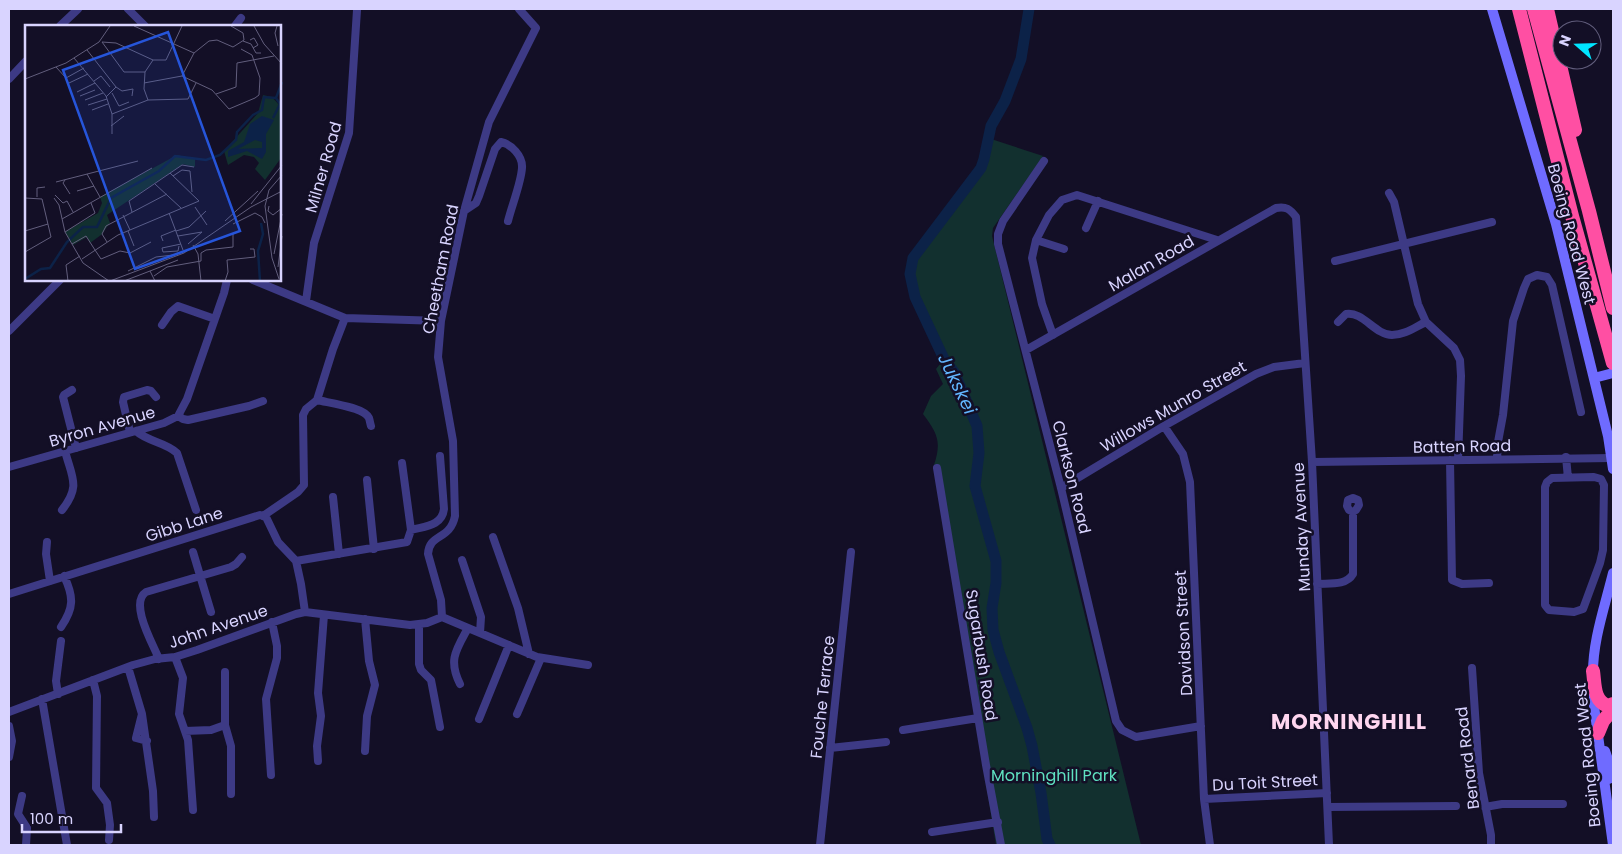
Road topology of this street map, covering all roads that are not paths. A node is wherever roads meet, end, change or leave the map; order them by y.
1 (78, 9) edge
2 (128, 9) edge
3 (357, 9) edge
4 (519, 9) edge
5 (1492, 9) edge
6 (1511, 9) edge
7 (1518, 9) edge
8 (1534, 9) edge
9 (1548, 9) edge
10 (241, 18) dead end
11 (61, 25) edge
12 (144, 25) edge
13 (236, 25) edge
14 (25, 62) edge
15 (9, 79) edge
16 (1540, 94) junction
17 (1044, 161) dead end
18 (1389, 193) dead end
19 (1098, 201) junction
20 (1291, 209) joint
21 (464, 211) junction
22 (1589, 211) junction
23 (508, 221) dead end
24 (1492, 222) dead end
25 (1086, 228) dead end
26 (1036, 240) junction
27 (1217, 240) junction
28 (1403, 245) junction
29 (1064, 249) dead end
30 (1335, 261) dead end
31 (1605, 273) junction
32 (59, 281) edge
33 (226, 281) edge
34 (256, 281) edge
35 (1613, 299) edge
36 (306, 301) junction
37 (1613, 308) edge
38 (345, 318) junction
39 (215, 319) junction
40 (441, 321) junction
41 (1338, 322) dead end
42 (1426, 322) junction
43 (162, 325) dead end
44 (9, 331) edge
45 (1053, 335) junction
46 (1026, 350) junction
47 (1613, 363) edge
48 (1305, 364) junction
49 (1604, 375) edge
50 (72, 390) dead end
51 (156, 397) dead end
52 (317, 400) junction
53 (263, 401) dead end
54 (1581, 412) dead end
55 (178, 416) junction
56 (371, 426) dead end
57 (1164, 426) junction
58 (133, 432) junction
59 (76, 448) junction
60 (65, 451) junction
61 (440, 456) dead end
62 (1566, 458) junction
63 (1612, 458) edge
64 (1497, 459) junction
65 (1450, 460) junction
66 (1458, 460) junction
67 (1312, 462) junction
68 (402, 463) dead end
69 (9, 467) edge
70 (937, 468) dead end
71 (1613, 469) edge
72 (1568, 478) junction
73 (367, 480) dead end
74 (1061, 488) junction
75 (333, 497) dead end
76 (62, 510) dead end
77 (196, 510) dead end
78 (1353, 512) dead end
79 (263, 516) junction
80 (411, 530) junction
81 (493, 537) dead end
82 (47, 542) dead end
83 (374, 549) junction
84 (193, 552) dead end
85 (851, 552) dead end
86 (339, 554) junction
87 (242, 557) dead end
88 (462, 560) dead end
89 (296, 561) junction
90 (1613, 573) edge
91 (64, 576) junction
92 (201, 576) junction
93 (50, 581) junction
94 (1489, 582) dead end
95 (1317, 584) junction
96 (9, 594) edge
97 (211, 612) dead end
98 (305, 612) junction
99 (324, 615) junction
100 (442, 617) junction
101 (365, 620) junction
102 (272, 622) junction
103 (419, 625) junction
104 (61, 627) dead end
105 (468, 628) junction
106 (480, 633) junction
107 (61, 641) dead end
108 (510, 646) junction
109 (529, 654) junction
110 (175, 657) junction
111 (541, 658) junction
112 (159, 659) junction
113 (588, 665) dead end
114 (128, 667) junction
115 (1472, 668) dead end
116 (1593, 671) junction
117 (225, 672) dead end
118 (93, 680) junction
119 (460, 684) dead end
120 (58, 694) junction
121 (42, 700) junction
122 (1613, 704) edge
123 (1613, 709) edge
124 (9, 712) edge
125 (517, 714) dead end
126 (978, 718) junction
127 (478, 719) dead end
128 (9, 726) edge
129 (225, 726) junction
130 (440, 726) dead end
131 (1201, 726) junction
132 (903, 730) dead end
133 (185, 731) junction
134 (1598, 733) junction
135 (886, 742) dead end
136 (830, 748) junction
137 (365, 751) dead end
138 (9, 757) edge
139 (318, 761) dead end
140 (270, 774) dead end
141 (1327, 793) junction
142 (231, 794) dead end
143 (22, 796) dead end
144 (1204, 799) junction
145 (1563, 804) dead end
146 (1456, 806) dead end
147 (1328, 807) junction
148 (1486, 808) junction
149 (193, 810) dead end
150 (154, 817) dead end
151 (998, 822) junction
152 (932, 832) dead end
153 (109, 840) dead end
154 (26, 845) edge
155 (67, 845) edge
156 (820, 845) edge
157 (1001, 845) edge
158 (1210, 845) edge
159 (1329, 845) edge
160 (1491, 845) edge
161 (1613, 845) edge

1 - 11 street
2 - 12 street
3 - 36 street, Milner Road
4 - 21 street, Cheetham Road
5 - 49 main road, Boeing Road West
6 - 16 highway
7 - 16 highway
8 - 22 highway
9 - 22 highway
10 - 13 street
14 - 15 street
16 - 47 highway
17 - 46 street, Clarkson Road
18 - 28 street
19 - 25 street
19 - 26 street
19 - 27 street
20 - 27 street, Malan Road
20 - 48 street, Munday Avenue
21 - 23 street
21 - 40 street, Cheetham Road
22 - 31 highway
24 - 28 street
26 - 29 street
26 - 45 street
27 - 45 street, Malan Road
28 - 30 street
28 - 42 street
31 - 35 highway
31 - 37 highway
32 - 44 street
33 - 39 street, Byron Avenue
34 - 36 street
36 - 38 street
38 - 40 street
38 - 52 street
39 - 43 street
39 - 55 street, Byron Avenue
40 - 100 street, Cheetham Road
41 - 42 street
42 - 66 street
45 - 46 street, Malan Road
46 - 74 street, Clarkson Road
48 - 57 street, Willows Munro Street
48 - 67 street, Munday Avenue
49 - 63 main road, Boeing Road West
50 - 59 street
51 - 58 street
52 - 56 street
52 - 79 street
53 - 55 street
54 - 64 street
55 - 58 street, Byron Avenue
57 - 74 street, Willows Munro Street
57 - 131 street, Davidson Street
58 - 59 street, Byron Avenue
58 - 77 street
59 - 60 street, Byron Avenue
60 - 69 street, Byron Avenue
60 - 76 street
61 - 80 street
62 - 63 street, Batten Road
62 - 64 street, Batten Road
62 - 72 street
63 - 71 main road, Boeing Road West
64 - 66 street, Batten Road
65 - 66 street, Batten Road
65 - 67 street, Batten Road
65 - 94 street
67 - 95 street, Munday Avenue
68 - 80 street
70 - 126 street, Sugarbush Road
72 - 72 street
73 - 83 street
74 - 131 street, Clarkson Road
75 - 86 street
78 - 95 street
79 - 89 street
79 - 91 street, Gibb Lane
80 - 83 street
81 - 109 street
82 - 93 street
83 - 86 street
84 - 92 street
85 - 136 street, Fouche Terrace
86 - 89 street
87 - 92 street
88 - 106 street
89 - 98 street
90 - 116 main road, Boeing Road West
91 - 93 street, Gibb Lane
91 - 104 street
92 - 97 street
92 - 112 street
93 - 96 street, Gibb Lane
95 - 141 street, Munday Avenue
98 - 99 street, John Avenue
98 - 102 street, John Avenue
99 - 101 street, John Avenue
99 - 139 street
100 - 103 street, John Avenue
100 - 105 street
101 - 103 street, John Avenue
101 - 137 street
102 - 110 street, John Avenue
102 - 140 street
103 - 130 street
105 - 106 street
105 - 119 street
106 - 108 street
107 - 120 street
108 - 109 street
108 - 127 street
109 - 111 street
110 - 112 street, John Avenue
110 - 133 street
111 - 113 street
111 - 125 street
112 - 114 street, John Avenue
114 - 118 street, John Avenue
114 - 150 street
115 - 148 street, Benard Road
116 - 122 highway
116 - 134 main road, Boeing Road West
117 - 129 street
118 - 120 street, John Avenue
118 - 153 street
120 - 121 street, John Avenue
121 - 124 street, John Avenue
121 - 155 street
123 - 134 highway
126 - 132 street
126 - 151 street, Sugarbush Road
128 - 138 street
129 - 133 street
129 - 142 street
131 - 144 street, Davidson Street
133 - 149 street
134 - 161 main road, Boeing Road West
135 - 136 street
136 - 156 street, Fouche Terrace
141 - 144 street, Du Toit Street
141 - 147 street, Munday Avenue
143 - 154 street
144 - 158 street, Davidson Street
145 - 148 street
146 - 147 street
147 - 159 street, Munday Avenue
148 - 160 street, Benard Road
151 - 152 street
151 - 157 street, Sugarbush Road

